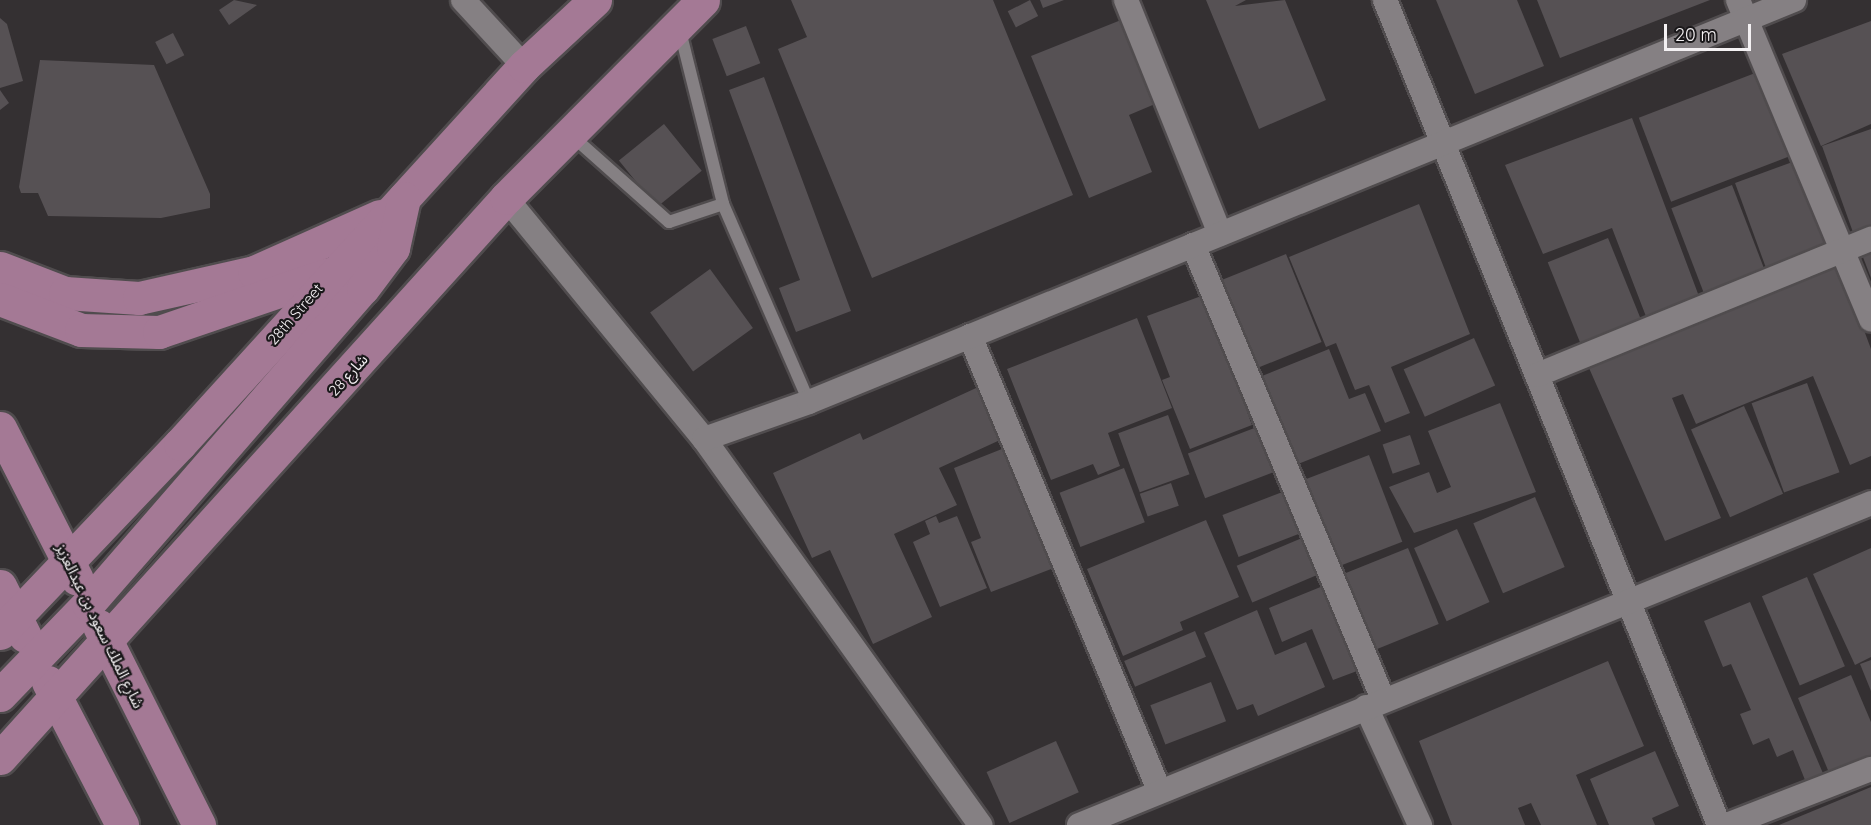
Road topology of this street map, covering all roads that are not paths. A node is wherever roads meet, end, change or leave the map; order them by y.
1 (463, 0) edge
2 (596, 0) edge
3 (1126, 0) edge
4 (1385, 0) edge
5 (1794, 0) edge
6 (690, 10) edge
7 (1741, 10) edge
8 (524, 66) junction
9 (571, 135) junction
10 (1443, 144) junction
11 (506, 198) junction
12 (397, 204) junction
13 (723, 204) junction
14 (1220, 234) junction
15 (1871, 239) edge
16 (1193, 245) junction
17 (1842, 251) junction
18 (0, 268) edge
19 (332, 272) junction
20 (0, 299) edge
21 (1871, 319) edge
22 (970, 336) junction
23 (1537, 375) junction
24 (809, 402) junction
25 (0, 428) edge
26 (704, 439) junction
27 (1871, 503) edge
28 (68, 561) junction
29 (0, 586) edge
30 (1628, 601) junction
31 (88, 604) junction
32 (8, 625) edge
33 (108, 644) junction
34 (37, 660) junction
35 (0, 696) edge
36 (57, 699) junction
37 (1375, 703) junction
38 (0, 758) edge
39 (1871, 769) edge
40 (1159, 791) junction
41 (122, 825) edge
42 (199, 825) edge
43 (980, 825) edge
44 (1079, 825) edge
45 (1419, 825) edge
46 (1719, 825) edge
47 (1727, 825) edge

1 - 8 street
2 - 8 main road, 28th Street
3 - 14 street
4 - 10 street
5 - 7 street
6 - 9 main road, شارع 28
6 - 13 lane
7 - 10 street
7 - 17 street
8 - 12 main road, 28th Street
9 - 11 main road, شارع 28
9 - 13 lane
10 - 14 street
10 - 23 street
11 - 26 street
11 - 33 main road, شارع 28
12 - 18 main road
12 - 19 main road, 28th Street
12 - 31 main road
13 - 24 lane
14 - 16 street
15 - 17 street
16 - 22 street
16 - 37 street
17 - 21 street
17 - 23 street
19 - 20 main road
19 - 28 main road, 28th Street
22 - 24 street
22 - 40 street
23 - 30 street
24 - 26 street
25 - 28 main road, شارع الملك سعود بن عبدالعزيز
26 - 43 street
27 - 30 street
28 - 31 main road, شارع الملك سعود بن عبدالعزيز
28 - 32 main road, 28th Street
29 - 32 main road
30 - 37 street
30 - 46 street
31 - 33 main road, شارع الملك سعود بن عبدالعزيز
31 - 34 main road
32 - 34 main road
33 - 36 main road, شارع 28
33 - 42 main road, شارع الملك سعود بن عبدالعزيز
34 - 35 main road
34 - 36 main road
36 - 38 main road, شارع 28
36 - 41 main road
37 - 40 street
37 - 45 street
39 - 47 street
40 - 44 street

